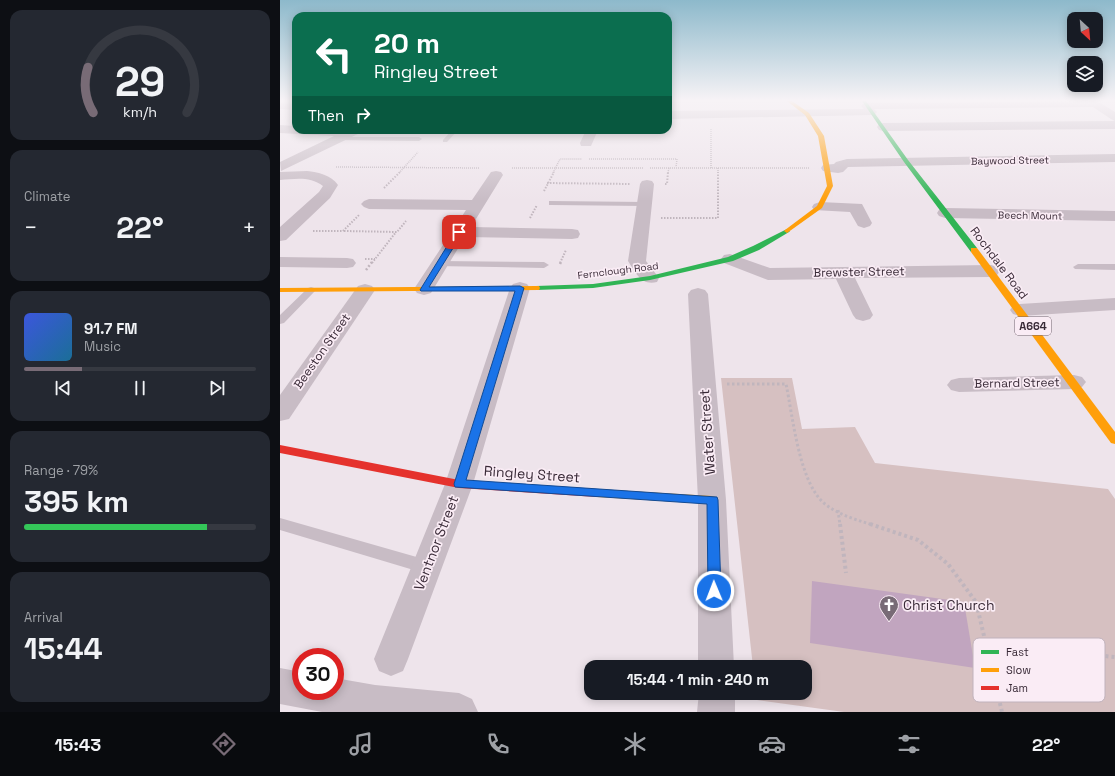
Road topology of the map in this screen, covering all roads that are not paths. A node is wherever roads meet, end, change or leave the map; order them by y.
1 (348, 134) edge
2 (351, 134) edge
3 (451, 134) edge
4 (590, 134) edge
5 (820, 134) edge
6 (888, 134) edge
7 (420, 139) dead end
8 (445, 141) dead end
9 (586, 143) dead end
10 (1115, 158) edge
11 (906, 161) junction
12 (828, 168) junction
13 (280, 171) edge
14 (503, 171) road end
15 (647, 184) road end
16 (552, 203) dead end
17 (368, 204) dead end
18 (477, 205) junction
19 (820, 207) junction
20 (644, 211) junction
21 (945, 213) junction
22 (1115, 216) edge
23 (864, 223) dead end
24 (459, 232) junction
25 (572, 234) dead end
26 (280, 236) edge
27 (730, 259) junction
28 (280, 262) edge
29 (347, 263) dead end
30 (439, 264) junction
31 (544, 265) dead end
32 (1078, 267) dead end
33 (1115, 267) edge
34 (991, 271) junction
35 (843, 273) junction
36 (650, 278) junction
37 (520, 288) junction
38 (280, 290) edge
39 (311, 290) junction
40 (358, 290) junction
41 (424, 290) junction
42 (698, 294) dead end
43 (1115, 304) edge
44 (1020, 310) junction
45 (864, 315) dead end
46 (280, 321) edge
47 (1074, 382) junction
48 (959, 385) dead end
49 (280, 413) edge
50 (1115, 440) edge
51 (280, 449) edge
52 (459, 484) junction
53 (712, 500) junction
54 (280, 524) edge
55 (428, 567) junction
56 (391, 659) dead end
57 (716, 660) edge
58 (280, 686) edge
59 (292, 690) edge
60 (341, 700) edge
61 (716, 700) edge
62 (459, 712) edge
63 (716, 712) edge

1 - 13 street
2 - 7 lane
3 - 8 lane
4 - 9 street
5 - 12 street, Fernclough Road
6 - 11 street, Rochdale Road / A664
10 - 11 street, Baywood Street
11 - 12 street, Baywood Street
11 - 21 street, Rochdale Road / A664
12 - 19 street, Fernclough Road
13 - 26 street
14 - 18 street
15 - 20 street
16 - 20 lane
17 - 18 street
18 - 24 street
19 - 23 street
19 - 27 street, Fernclough Road
20 - 36 street
21 - 22 street, Beech Mount
21 - 34 street, Rochdale Road / A664
24 - 25 street
24 - 30 street
27 - 35 street, Brewster Street
27 - 36 street, Fernclough Road
28 - 29 street
30 - 31 lane
30 - 41 street
32 - 33 lane
34 - 35 street, Brewster Street
34 - 44 street, Rochdale Road / A664
35 - 45 street
36 - 37 street, Fernclough Road
37 - 41 street, Fernclough Road
37 - 52 street, Ventnor Street
38 - 39 street, Fernclough Road
39 - 40 street, Fernclough Road
39 - 46 lane
40 - 41 street, Fernclough Road
40 - 49 street, Beeston Street
42 - 53 street, Water Street
43 - 44 street
44 - 47 street, Rochdale Road / A664
47 - 48 street, Bernard Street
47 - 50 street, Rochdale Road / A664
51 - 52 street, Ringley Street
52 - 53 street, Ringley Street
52 - 55 street, Ventnor Street
53 - 57 street, Water Street
54 - 55 lane
55 - 56 street, Ventnor Street
58 - 59 street
60 - 62 street
61 - 63 street

